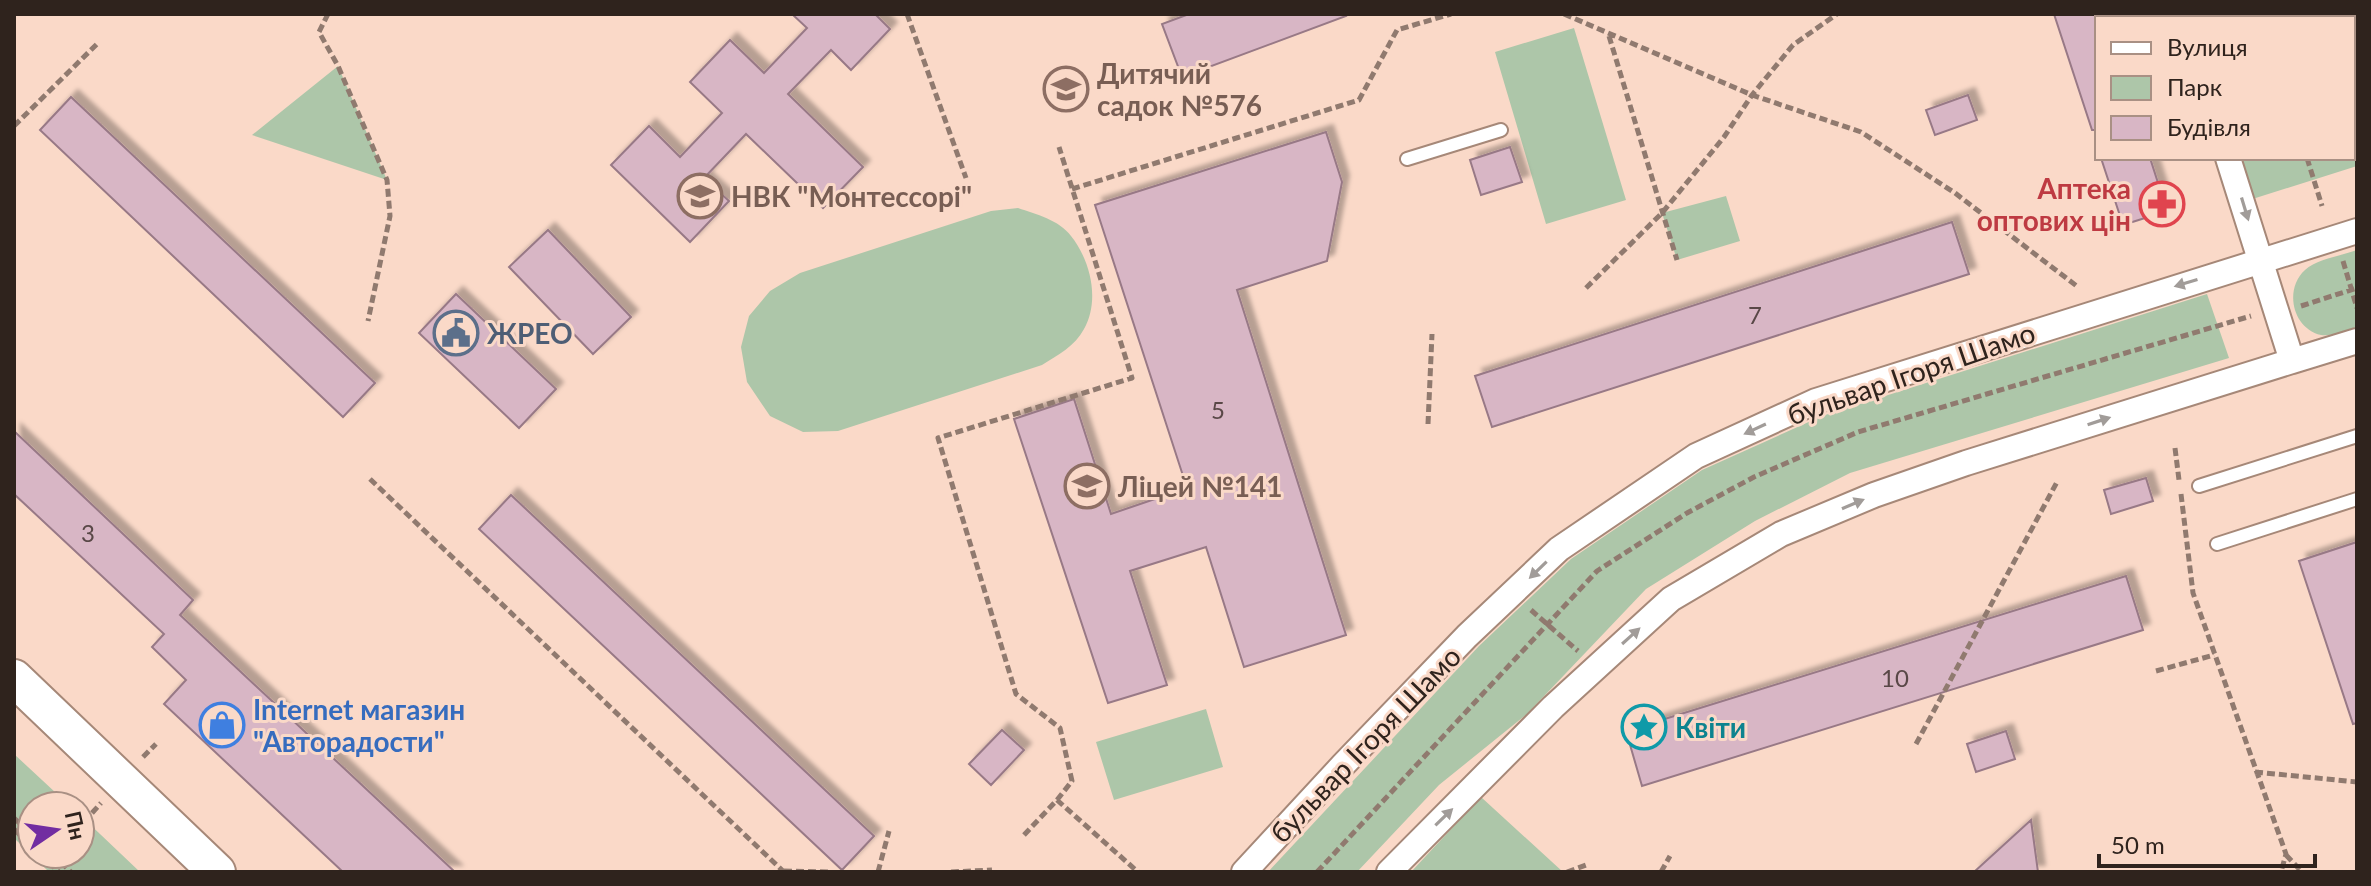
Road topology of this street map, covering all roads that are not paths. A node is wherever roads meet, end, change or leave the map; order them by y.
1 (1501, 130) dead end
2 (1407, 159) dead end
3 (2229, 160) edge
4 (2357, 231) edge
5 (2261, 261) junction
6 (2357, 341) edge
7 (2292, 361) junction
8 (2357, 436) edge
9 (2199, 486) dead end
10 (2357, 499) edge
11 (2217, 544) dead end
12 (14, 678) edge
13 (217, 872) edge
14 (1244, 872) edge
15 (1389, 872) edge

1 - 2 lane
3 -> 5 street
4 - 5 street, бульвар Ігоря Шамо
5 - 7 street
5 -> 14 street, бульвар Ігоря Шамо
6 - 7 street
15 -> 7 street
8 - 9 lane
10 - 11 lane
12 - 13 street

